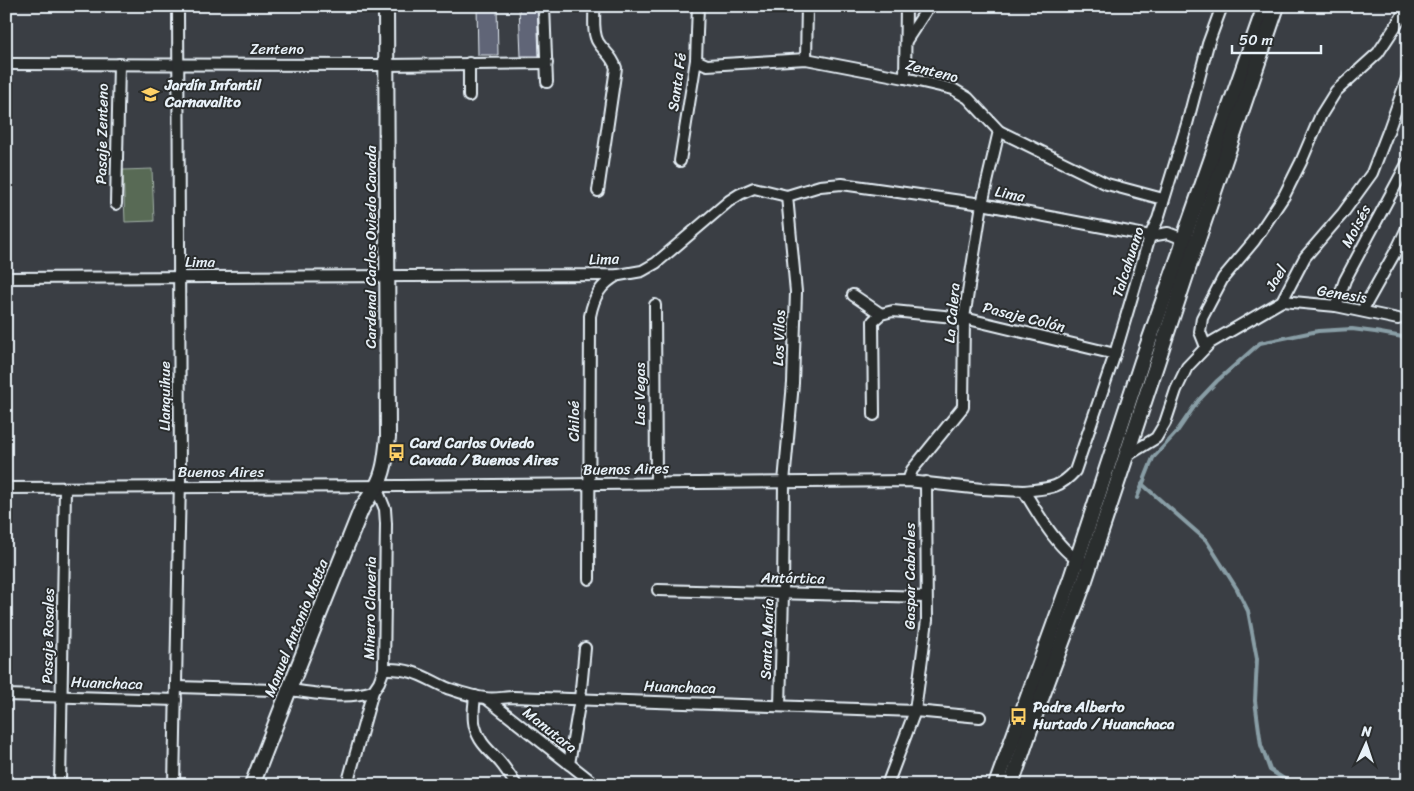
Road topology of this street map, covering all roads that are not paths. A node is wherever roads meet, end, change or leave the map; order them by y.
1 (178, 6) edge
2 (386, 6) edge
3 (544, 6) edge
4 (594, 6) edge
5 (698, 6) edge
6 (807, 6) edge
7 (906, 6) edge
8 (929, 6) edge
9 (1222, 6) edge
10 (1265, 6) edge
11 (1278, 6) edge
12 (1405, 6) edge
13 (906, 42) junction
14 (806, 59) junction
15 (696, 60) junction
16 (469, 63) junction
17 (547, 63) junction
18 (6, 64) edge
19 (119, 64) junction
20 (178, 64) junction
21 (1251, 64) junction
22 (386, 65) junction
23 (1408, 76) edge
24 (905, 78) junction
25 (547, 82) dead end
26 (469, 96) dead end
27 (999, 131) junction
28 (680, 161) dead end
29 (1408, 162) edge
30 (598, 191) dead end
31 (787, 196) junction
32 (1163, 199) junction
33 (116, 204) dead end
34 (982, 204) junction
35 (1158, 219) junction
36 (1408, 226) edge
37 (1168, 233) junction
38 (1150, 236) junction
39 (1190, 242) junction
40 (619, 275) junction
41 (387, 276) junction
42 (180, 277) junction
43 (6, 278) edge
44 (853, 295) dead end
45 (1282, 302) junction
46 (655, 305) dead end
47 (1336, 306) junction
48 (1362, 311) junction
49 (881, 314) junction
50 (964, 318) junction
51 (1398, 319) dead end
52 (1206, 347) junction
53 (1115, 354) junction
54 (874, 415) dead end
55 (1128, 455) junction
56 (908, 481) junction
57 (784, 482) junction
58 (926, 482) junction
59 (589, 484) junction
60 (656, 484) junction
61 (376, 486) junction
62 (180, 487) junction
63 (6, 488) edge
64 (65, 488) junction
65 (1024, 491) junction
66 (1077, 560) junction
67 (1090, 566) junction
68 (589, 579) dead end
69 (658, 590) dead end
70 (783, 593) junction
71 (926, 597) junction
72 (585, 648) dead end
73 (384, 669) junction
74 (177, 687) junction
75 (282, 690) junction
76 (373, 691) junction
77 (6, 695) edge
78 (475, 696) junction
79 (62, 697) junction
80 (487, 699) junction
81 (580, 699) junction
82 (176, 700) junction
83 (780, 706) junction
84 (915, 711) junction
85 (980, 717) dead end
86 (569, 764) junction
87 (60, 785) edge
88 (174, 785) edge
89 (252, 785) edge
90 (348, 785) edge
91 (516, 785) edge
92 (596, 785) edge
93 (886, 785) edge
94 (996, 785) edge
95 (1011, 785) edge

1 - 20 street, Llanquihue
2 - 22 main road, Cardenal Carlos Oviedo Cavada
3 - 17 street
4 - 30 street
5 - 15 street, Santa Fé
6 - 14 street
7 - 13 street
8 - 13 street
9 - 32 street, Talcahuano
10 - 21 main road
11 - 21 main road
12 - 52 street
13 - 24 street
14 - 15 street, Zenteno
14 - 24 street, Zenteno
15 - 28 street, Santa Fé
16 - 17 street, Zenteno
16 - 22 street, Zenteno
16 - 26 street
17 - 25 street
18 - 19 street, Zenteno
19 - 20 street, Zenteno
19 - 33 street, Pasaje Zenteno
20 - 22 street, Zenteno
20 - 42 street, Llanquihue
21 - 39 main road
22 - 41 main road, Cardenal Carlos Oviedo Cavada
23 - 45 street, Jael
24 - 27 street, Zenteno
27 - 32 street, Zenteno
27 - 34 street, La Calera
29 - 47 street, Moisés
31 - 34 street, Lima
31 - 40 street, Lima
31 - 57 street, Los Vilos
32 - 35 street, Talcahuano
34 - 38 street, Lima
34 - 50 street, La Calera
35 - 37 street
35 - 38 street, Talcahuano
36 - 48 street
37 - 38 street, Lima
37 - 39 street, Lima
38 - 53 street, Talcahuano
39 - 55 main road
39 - 66 main road
40 - 41 street, Lima
40 - 59 street, Chiloé
41 - 42 street, Lima
41 - 61 main road, Cardenal Carlos Oviedo Cavada
42 - 43 street, Lima
42 - 62 street, Llanquihue
44 - 49 street
45 - 47 street, Genesis
45 - 52 street, Jael
46 - 60 street, Las Vegas
47 - 48 street, Genesis
48 - 51 street, Genesis
49 - 50 street, Pasaje Colón
49 - 54 street
50 - 53 street, Pasaje Colón
50 - 56 street, La Calera
52 - 55 street, Jael
53 - 65 street, Talcahuano
55 - 67 main road
56 - 57 street, Buenos Aires
56 - 58 street, Buenos Aires
57 - 60 street, Buenos Aires
57 - 70 street, Santa María
58 - 65 street, Buenos Aires
58 - 71 street, Gaspar Cabrales
59 - 60 street, Buenos Aires
59 - 61 street, Buenos Aires
59 - 68 street, Chiloé
61 - 62 street, Buenos Aires
61 - 73 street, Minero Claveria
61 - 75 main road, Manuel Antonio Matta
62 - 64 street, Buenos Aires
62 - 74 street, Llanquihue
63 - 64 street, Buenos Aires
64 - 79 street, Pasaje Rosales
65 - 66 street
66 - 67 street
66 - 94 main road
67 - 95 main road
69 - 70 street, Antártica
70 - 71 street, Antártica
70 - 83 street, Santa María
71 - 84 street, Gaspar Cabrales
72 - 81 street
73 - 76 street, Minero Claveria
73 - 78 street, Huanchaca
74 - 75 street
74 - 82 street, Llanquihue
75 - 76 street
75 - 89 main road, Manuel Antonio Matta
76 - 90 street, Minero Claveria
77 - 79 street, Huanchaca
78 - 80 street, Huanchaca
78 - 91 street
79 - 82 street, Huanchaca
79 - 87 street, Pasaje Rosales
80 - 81 street, Huanchaca
80 - 86 street, Manutara
81 - 83 street, Huanchaca
81 - 86 street
82 - 88 street, Llanquihue
83 - 84 street, Huanchaca
84 - 85 street, Huanchaca
84 - 93 street, Gaspar Cabrales
86 - 92 street, Manutara

